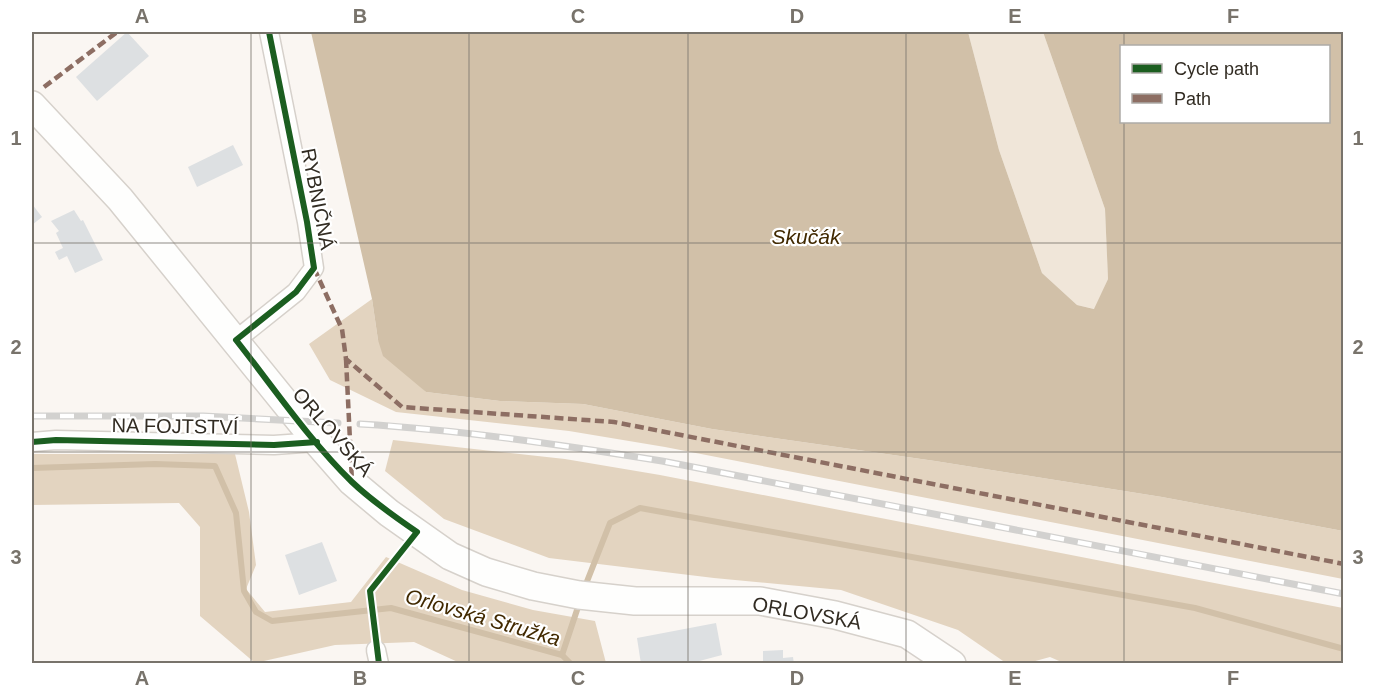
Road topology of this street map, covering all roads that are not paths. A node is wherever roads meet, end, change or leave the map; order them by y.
1 (270, 32) edge
2 (32, 105) edge
3 (236, 340) junction
4 (32, 442) edge
5 (317, 442) junction
6 (952, 663) edge

1 - 3 street, RYBNIČNÁ
2 - 3 main road, ORLOVSKÁ
3 - 5 main road, ORLOVSKÁ
4 - 5 street, NA FOJTSTVÍ
5 - 6 main road, ORLOVSKÁ

